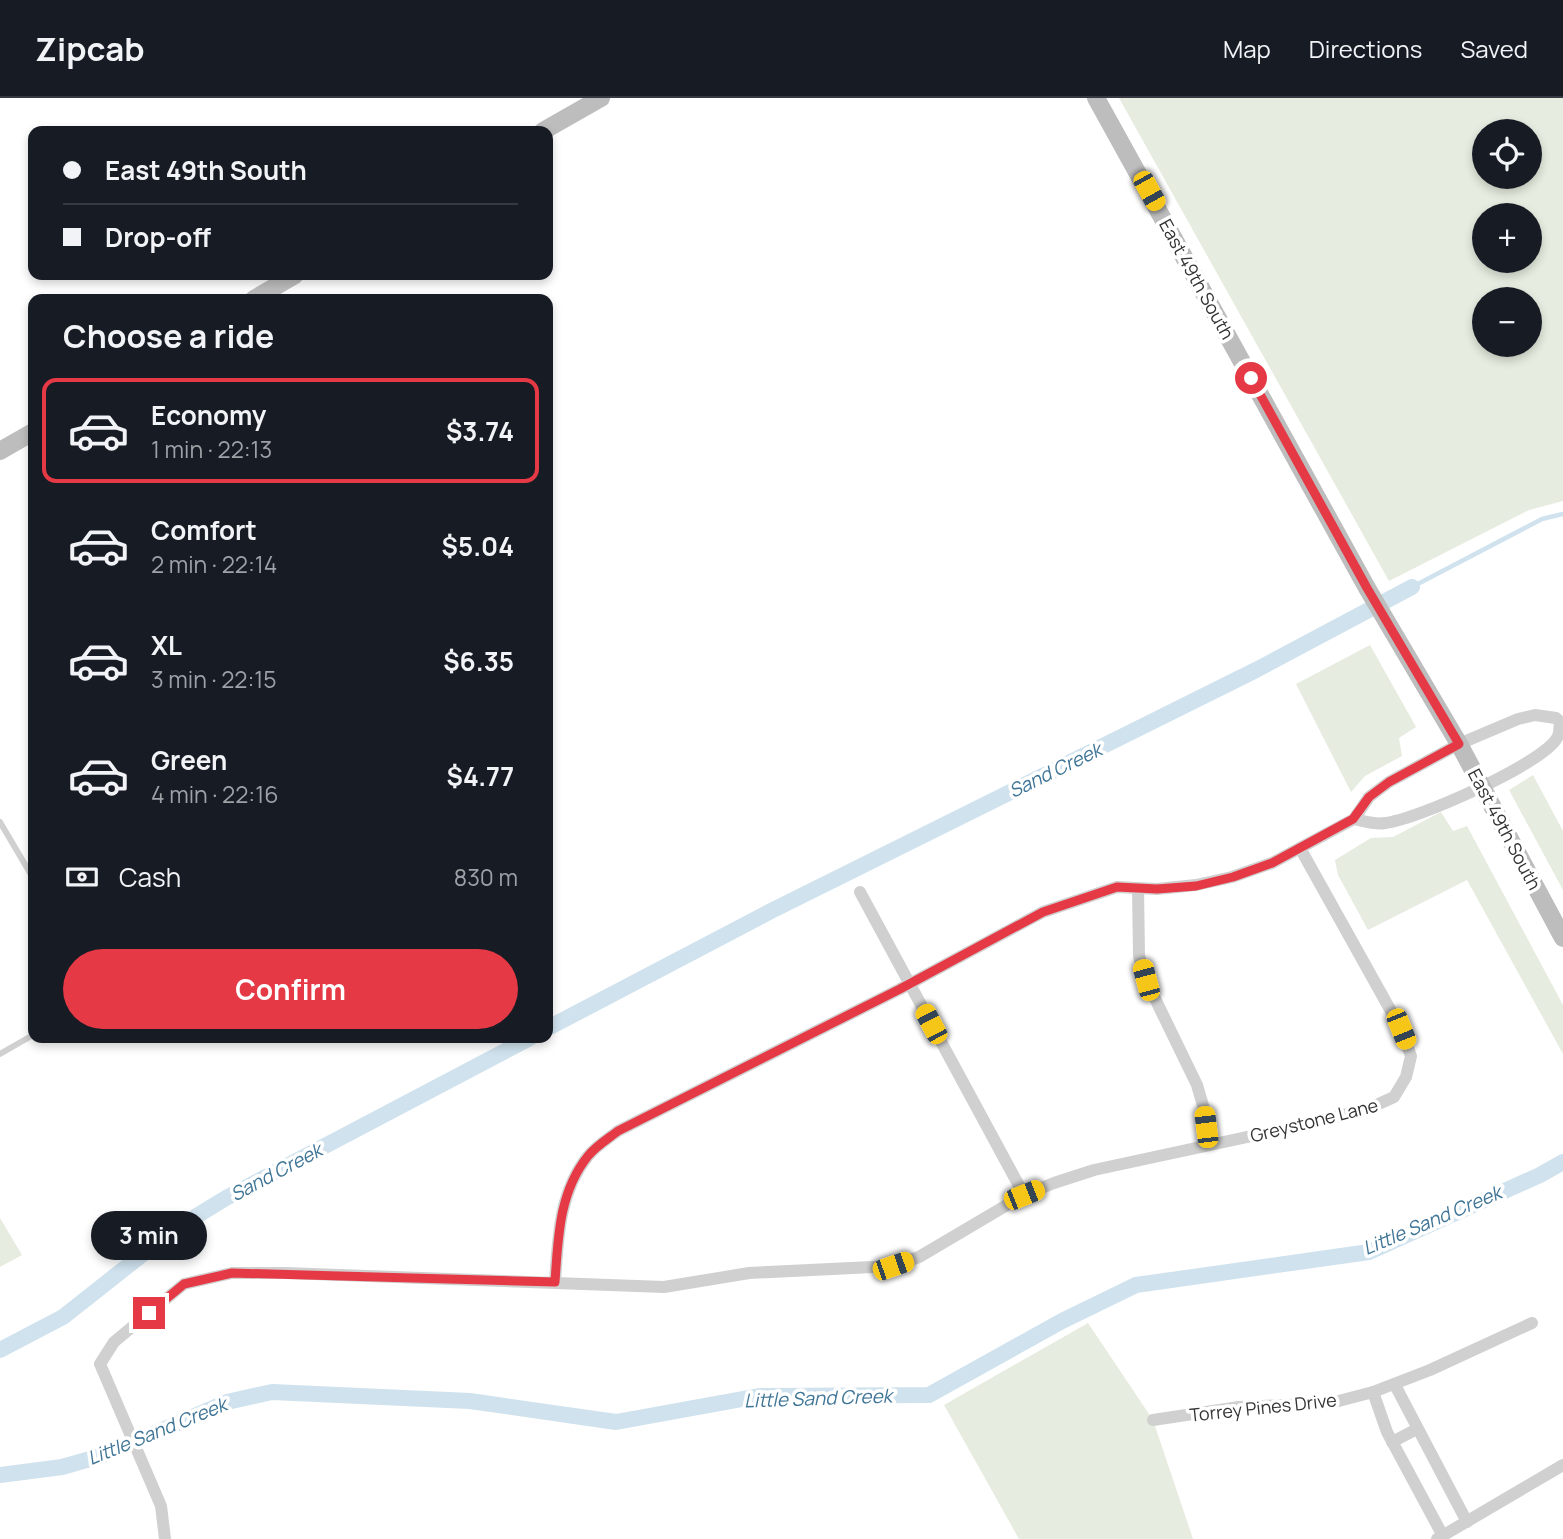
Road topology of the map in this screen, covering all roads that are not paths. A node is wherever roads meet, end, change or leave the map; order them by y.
1 (601, 98) edge
2 (1096, 98) edge
3 (552, 126) edge
4 (286, 280) edge
5 (263, 294) edge
6 (28, 435) edge
7 (0, 452) edge
8 (1561, 721) edge
9 (1459, 744) junction
10 (1482, 787) junction
11 (1353, 819) junction
12 (0, 822) edge
13 (1300, 848) junction
14 (28, 870) edge
15 (1138, 888) junction
16 (860, 892) dead end
17 (1563, 938) edge
18 (909, 984) junction
19 (28, 1038) edge
20 (0, 1054) edge
21 (1208, 1145) junction
22 (1024, 1195) junction
23 (555, 1282) junction
24 (1532, 1323) dead end
25 (1395, 1385) junction
26 (1373, 1392) junction
27 (1153, 1420) dead end
28 (1417, 1429) junction
29 (1392, 1442) junction
30 (1563, 1465) edge
31 (1467, 1522) junction
32 (1440, 1537) edge
33 (165, 1539) edge

1 - 3 street
2 - 9 street, East 49th South
4 - 5 street
6 - 7 street
8 - 9 street
8 - 10 street
9 - 10 street, East 49th South
9 - 11 street
10 - 11 street
10 - 17 street, East 49th South
11 - 13 street
12 - 14 lane
13 - 15 street
13 - 21 street, Greystone Lane
15 - 18 street
15 - 21 street
16 - 18 street
18 - 22 street
18 - 23 street
19 - 20 lane
21 - 22 street, Greystone Lane
22 - 23 street, Greystone Lane
23 - 33 street, Greystone Lane
24 - 25 street, Torrey Pines Drive
25 - 26 street, Torrey Pines Drive
25 - 28 street
26 - 27 street, Torrey Pines Drive
26 - 29 street
28 - 29 street
28 - 31 street
29 - 32 street
30 - 31 street
31 - 32 street

